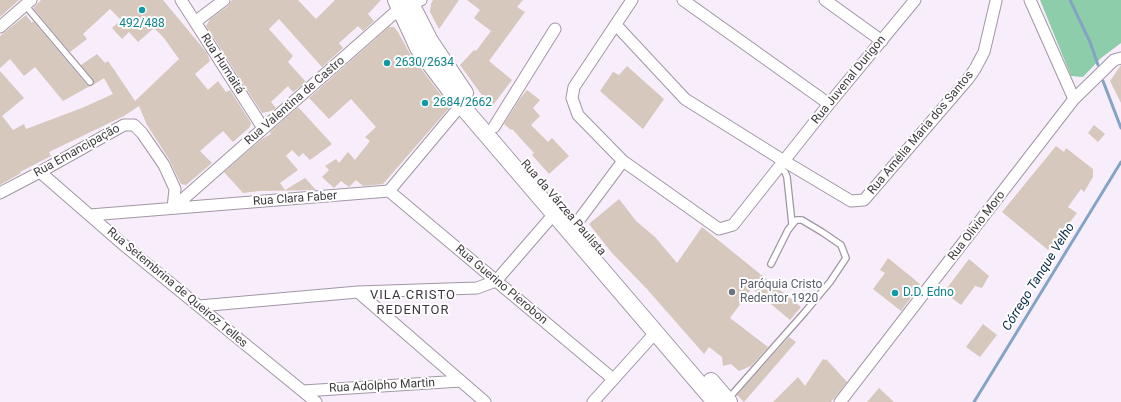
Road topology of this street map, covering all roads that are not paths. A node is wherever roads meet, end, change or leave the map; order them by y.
1 (182, 0) edge
2 (224, 0) edge
3 (632, 0) edge
4 (683, 0) edge
5 (825, 0) edge
6 (915, 0) edge
7 (996, 0) edge
8 (1030, 0) edge
9 (28, 3) edge
10 (407, 3) edge
11 (195, 22) junction
12 (616, 25) junction
13 (0, 27) edge
14 (555, 29) dead end
15 (882, 41) junction
16 (1121, 58) edge
17 (90, 82) dead end
18 (1074, 99) junction
19 (829, 104) junction
20 (461, 105) junction
21 (494, 127) junction
22 (263, 128) junction
23 (622, 161) junction
24 (781, 164) junction
25 (40, 172) junction
26 (388, 191) junction
27 (0, 193) edge
28 (173, 208) junction
29 (554, 214) junction
30 (90, 215) junction
31 (576, 224) junction
32 (792, 224) junction
33 (771, 264) dead end
34 (496, 281) junction
35 (358, 292) junction
36 (199, 306) junction
37 (655, 332) junction
38 (613, 379) junction
39 (461, 381) junction
40 (302, 391) junction
41 (724, 401) edge
42 (316, 402) edge
43 (485, 402) edge
44 (593, 402) edge
45 (840, 402) edge

1 - 11 street, Rua Humaitá
2 - 11 street
3 - 12 street
4 - 19 street
5 - 15 street
6 - 15 street, Rua Juvenal Durigon
7 - 24 street, Rua Amélia Maria dos Santos
8 - 18 street
9 - 13 street
9 - 17 lane
10 - 20 main road, Rua da Várzea Paulista
10 - 21 main road, Rua da Várzea Paulista
10 - 22 street, Rua Valentina de Castro
11 - 22 street, Rua Humaitá
12 - 23 street
12 - 24 street, Rua Amélia Maria dos Santos
14 - 21 street
15 - 19 street, Rua Juvenal Durigon
16 - 18 street, Rua Olivio Moro
18 - 45 street, Rua Olivio Moro
19 - 24 street, Rua Juvenal Durigon
20 - 26 street
20 - 29 main road, Rua da Várzea Paulista
21 - 31 main road, Rua da Várzea Paulista
22 - 28 street, Rua Valentina de Castro
23 - 24 street, Rua Juvenal Durigon
23 - 31 street
24 - 32 lane
25 - 27 street, Rua Emancipação
25 - 28 street, Rua Emancipação
25 - 30 street, Rua Setembrina de Queiroz Telles
26 - 28 street, Rua Clara Faber
26 - 34 street, Rua Guerino Pierobon
28 - 30 street, Rua Clara Faber
29 - 34 street
29 - 37 main road, Rua da Várzea Paulista
30 - 36 street, Rua Setembrina de Queiroz Telles
31 - 41 main road, Rua da Várzea Paulista
32 - 33 lane
32 - 41 lane
34 - 35 street
34 - 38 street, Rua Guerino Pierobon
35 - 36 street
35 - 39 street
36 - 40 street, Rua Setembrina de Queiroz Telles
37 - 38 street
37 - 41 main road, Rua da Várzea Paulista
38 - 44 street
39 - 40 street, Rua Adolpho Martin
39 - 43 street
40 - 42 street, Rua Setembrina de Queiroz Telles

